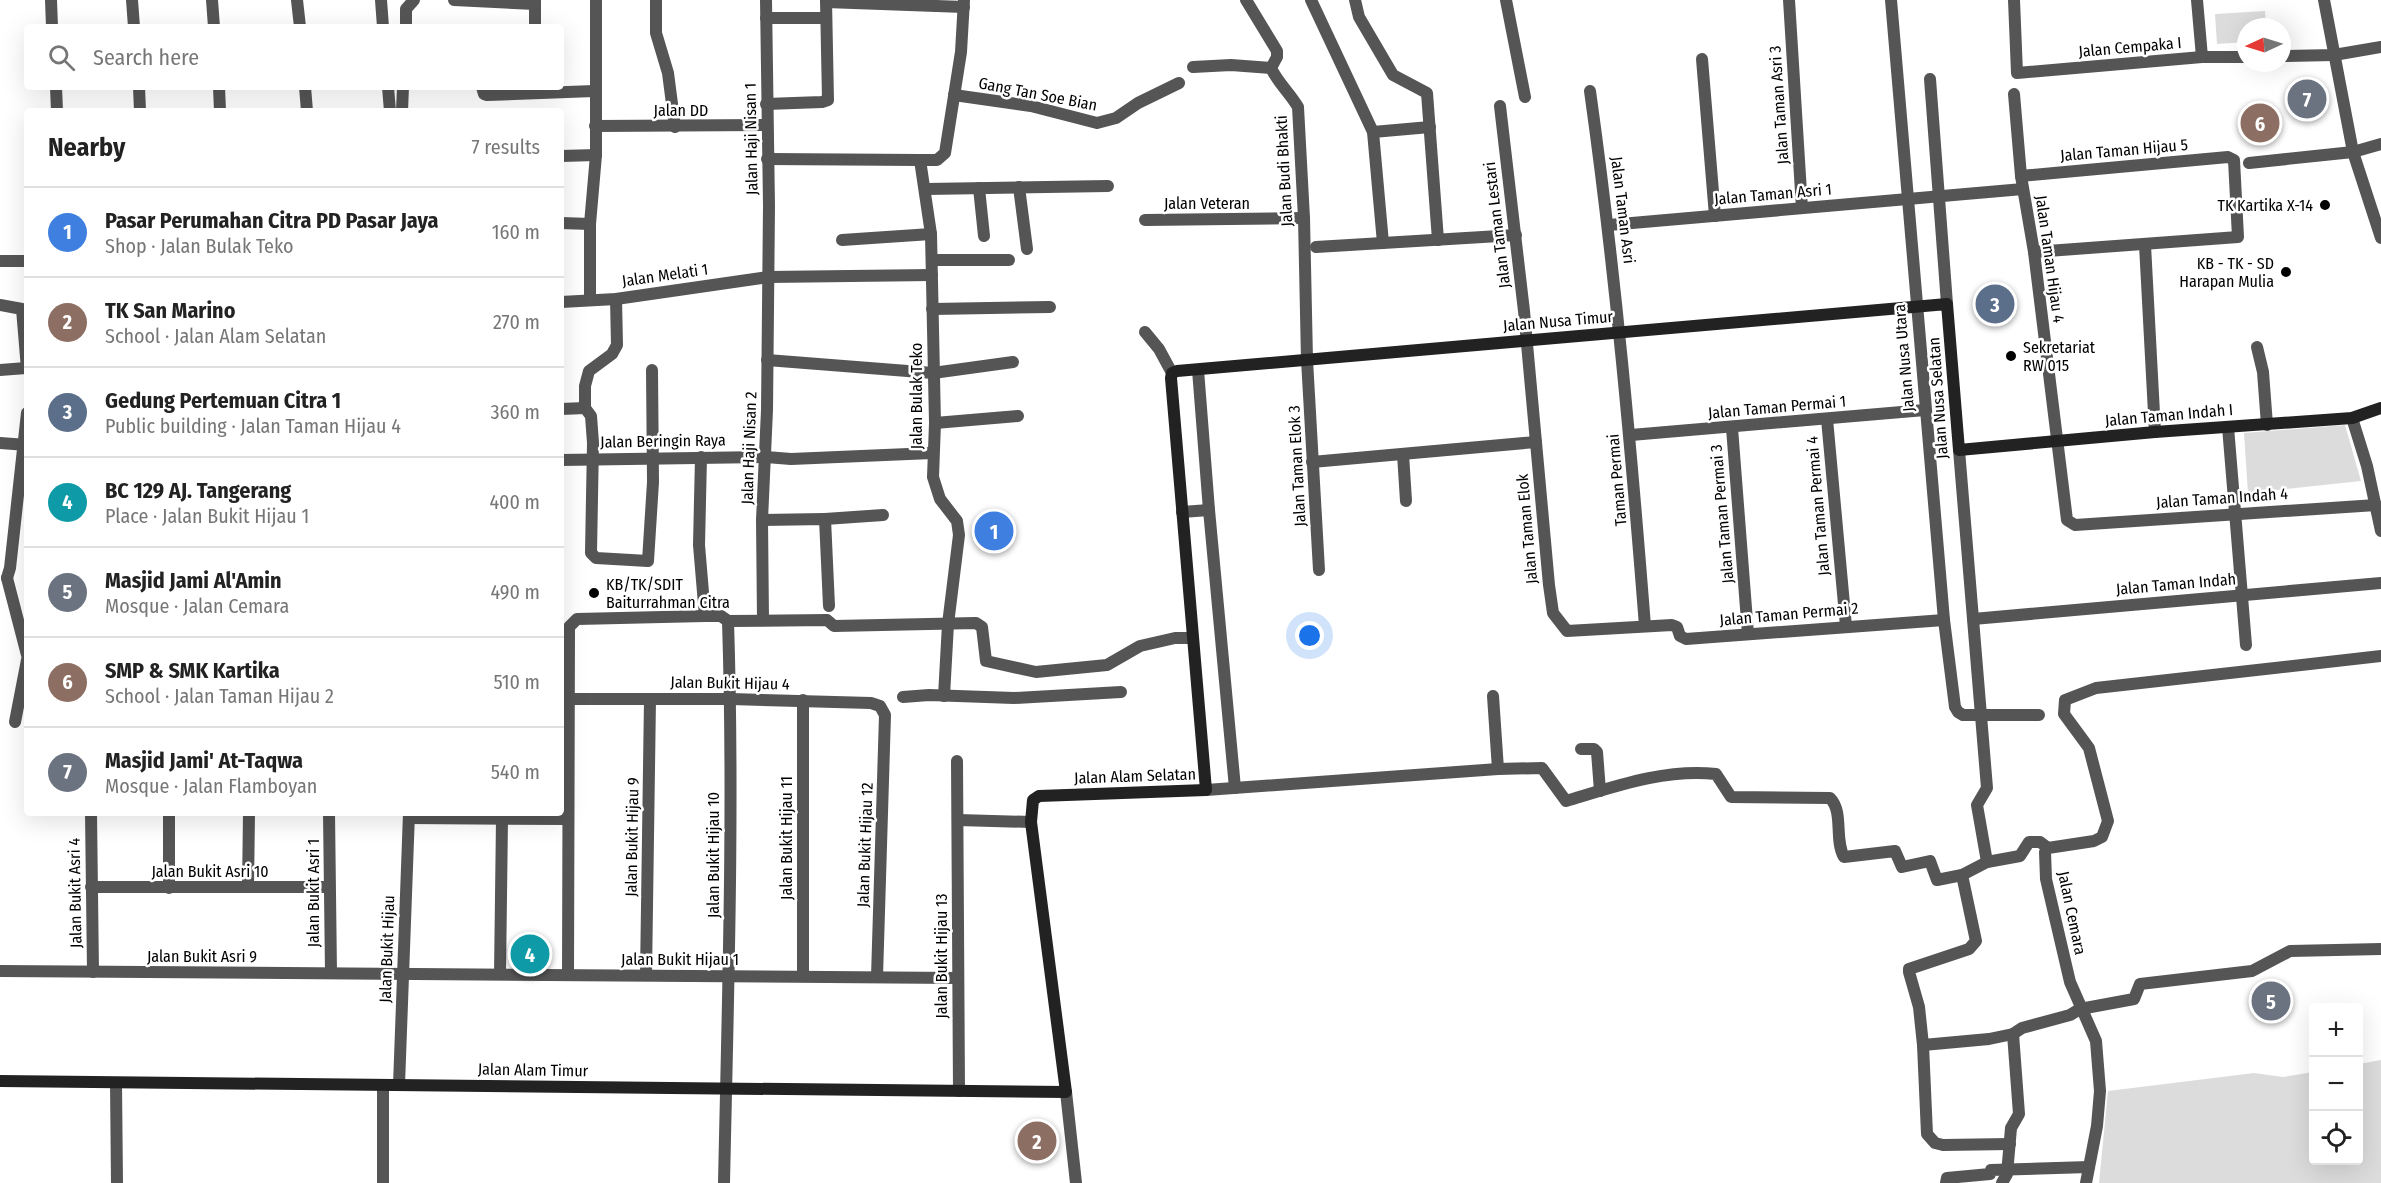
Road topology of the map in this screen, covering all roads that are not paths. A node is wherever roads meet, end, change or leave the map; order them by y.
1 (51, 0) edge
2 (132, 0) edge
3 (212, 0) edge
4 (297, 0) edge
5 (381, 0) edge
6 (414, 0) edge
7 (454, 0) edge
8 (596, 0) edge
9 (656, 0) edge
10 (766, 0) edge
11 (1246, 0) edge
12 (1311, 0) edge
13 (1355, 0) edge
14 (1506, 0) edge
15 (1789, 0) edge
16 (1891, 0) edge
17 (2014, 0) edge
18 (2197, 0) edge
19 (2324, 0) edge
20 (826, 1) edge
21 (535, 2) edge
22 (964, 3) edge
23 (766, 18) junction
24 (825, 18) junction
25 (52, 24) edge
26 (134, 24) edge
27 (214, 24) edge
28 (300, 24) edge
29 (383, 24) edge
30 (406, 24) edge
31 (535, 24) edge
32 (2381, 47) edge
33 (2334, 55) junction
34 (2291, 56) edge
35 (2202, 57) junction
36 (2237, 57) edge
37 (1702, 59) dead end
38 (1193, 67) dead end
39 (1271, 68) junction
40 (1930, 79) dead end
41 (1179, 83) dead end
42 (56, 90) edge
43 (139, 90) edge
44 (219, 90) edge
45 (305, 90) edge
46 (388, 90) edge
47 (403, 90) edge
48 (482, 90) edge
49 (538, 90) edge
50 (594, 91) junction
51 (1590, 91) dead end
52 (2014, 94) dead end
53 (954, 95) junction
54 (1525, 98) dead end
55 (766, 104) junction
56 (1500, 106) dead end
57 (57, 108) edge
58 (140, 108) edge
59 (220, 108) edge
60 (307, 108) edge
61 (390, 108) edge
62 (402, 108) edge
63 (595, 126) junction
64 (766, 126) junction
65 (1430, 126) junction
66 (675, 127) junction
67 (1373, 132) junction
68 (2381, 144) edge
69 (2354, 152) junction
70 (596, 155) junction
71 (564, 156) edge
72 (767, 159) junction
73 (920, 160) junction
74 (2249, 163) dead end
75 (2021, 176) junction
76 (1108, 186) dead end
77 (1019, 187) junction
78 (979, 188) junction
79 (926, 189) junction
80 (2023, 189) junction
81 (1939, 195) junction
82 (1907, 198) junction
83 (1802, 208) junction
84 (1715, 216) junction
85 (1304, 218) junction
86 (1145, 220) dead end
87 (564, 223) edge
88 (590, 224) junction
89 (1609, 225) junction
90 (931, 234) junction
91 (1516, 234) junction
92 (984, 236) dead end
93 (2381, 238) edge
94 (842, 240) dead end
95 (1438, 240) junction
96 (1383, 243) junction
97 (2145, 245) junction
98 (1316, 247) dead end
99 (1027, 249) dead end
100 (2034, 252) junction
101 (932, 260) junction
102 (1009, 260) dead end
103 (0, 261) edge
104 (24, 261) edge
105 (932, 275) junction
106 (768, 277) junction
107 (616, 298) junction
108 (590, 300) junction
109 (564, 302) edge
110 (1947, 304) junction
111 (0, 305) edge
112 (1917, 306) junction
113 (1050, 307) dead end
114 (932, 309) junction
115 (1146, 332) dead end
116 (24, 333) edge
117 (1620, 333) junction
118 (1526, 341) junction
119 (2256, 347) dead end
120 (767, 360) junction
121 (1307, 360) junction
122 (1013, 362) dead end
123 (24, 369) edge
124 (0, 370) edge
125 (652, 370) dead end
126 (1198, 370) junction
127 (933, 373) junction
128 (1172, 373) junction
129 (564, 408) edge
130 (585, 408) junction
131 (2381, 408) edge
132 (1925, 410) junction
133 (1018, 416) dead end
134 (2352, 418) junction
135 (1827, 419) junction
136 (935, 423) junction
137 (2267, 425) junction
138 (2228, 427) junction
139 (1732, 428) junction
140 (2155, 432) junction
141 (1630, 435) junction
142 (1536, 442) junction
143 (2058, 442) junction
144 (0, 443) edge
145 (24, 445) edge
146 (1959, 450) junction
147 (24, 453) edge
148 (932, 453) junction
149 (1403, 454) junction
150 (701, 457) junction
151 (766, 457) junction
152 (593, 459) junction
153 (652, 459) junction
154 (564, 460) edge
155 (1312, 462) junction
156 (1406, 501) dead end
157 (2376, 505) junction
158 (1209, 510) junction
159 (1182, 513) junction
160 (2235, 513) junction
161 (883, 515) dead end
162 (825, 519) junction
163 (762, 520) junction
164 (2070, 524) joint
165 (2381, 531) edge
166 (1319, 570) dead end
167 (3, 577) edge
168 (2381, 583) edge
169 (2242, 595) junction
170 (829, 606) dead end
171 (705, 616) junction
172 (1973, 619) junction
173 (763, 620) junction
174 (1944, 620) junction
175 (22, 621) edge
176 (728, 621) junction
177 (948, 624) junction
178 (1646, 626) junction
179 (1846, 626) junction
180 (1748, 634) junction
181 (1192, 638) junction
182 (2246, 645) dead end
183 (2381, 656) edge
184 (565, 662) edge
185 (24, 676) edge
186 (1121, 692) dead end
187 (944, 696) junction
188 (1493, 696) dead end
189 (903, 697) dead end
190 (569, 699) junction
191 (650, 699) junction
192 (731, 699) junction
193 (803, 700) junction
194 (885, 715) joint
195 (1982, 715) junction
196 (2038, 715) dead end
197 (15, 722) dead end
198 (564, 740) edge
199 (1581, 749) dead end
200 (957, 761) dead end
201 (1498, 769) junction
202 (1234, 788) junction
203 (1206, 790) junction
204 (1600, 791) junction
205 (90, 816) edge
206 (169, 816) edge
207 (249, 816) edge
208 (329, 816) edge
209 (409, 816) edge
210 (432, 816) edge
211 (502, 819) junction
212 (567, 819) junction
213 (958, 820) junction
214 (1032, 822) junction
215 (2048, 848) junction
216 (1987, 862) junction
217 (1962, 876) junction
218 (91, 887) junction
219 (248, 887) junction
220 (329, 887) junction
221 (169, 888) junction
222 (2381, 949) edge
223 (0, 971) edge
224 (93, 972) junction
225 (331, 973) junction
226 (403, 974) junction
227 (500, 974) junction
228 (568, 974) junction
229 (646, 975) junction
230 (729, 976) junction
231 (802, 976) junction
232 (877, 977) junction
233 (957, 978) junction
234 (2080, 1010) junction
235 (2013, 1034) junction
236 (1923, 1044) junction
237 (0, 1082) edge
238 (116, 1083) junction
239 (383, 1085) junction
240 (399, 1085) junction
241 (726, 1089) junction
242 (959, 1091) junction
243 (1066, 1092) junction
244 (2010, 1144) junction
245 (2089, 1167) junction
246 (2007, 1169) junction
247 (117, 1183) edge
248 (383, 1183) edge
249 (724, 1183) edge
250 (1076, 1183) edge
251 (1946, 1183) edge
252 (2002, 1183) edge
253 (2086, 1183) edge

1 - 25 street
2 - 26 street
3 - 27 street
4 - 28 street
5 - 29 street
6 - 30 street
7 - 21 street
8 - 50 street
9 - 66 street
10 - 23 street, Jalan Haji Nisan 1
11 - 39 street
12 - 67 street
13 - 65 street
14 - 54 street
15 - 83 street, Jalan Taman Asri 3
16 - 82 street, Jalan Nusa Utara
17 - 35 street, Jalan Cempaka I
18 - 35 street
19 - 33 street
20 - 22 street
20 - 24 street
21 - 31 street
22 - 53 street
23 - 24 street
23 - 55 street, Jalan Haji Nisan 1
24 - 55 street
32 - 33 street
33 - 34 street
33 - 69 street
35 - 36 street, Jalan Cempaka I
37 - 84 street
38 - 39 street
39 - 85 street, Jalan Budi Bhakti
40 - 81 street, Jalan Nusa Selatan
41 - 53 street, Gang Tan Soe Bian
42 - 57 street
43 - 58 street
44 - 59 street
45 - 60 street
46 - 61 street
47 - 62 street
48 - 49 street
49 - 50 street
50 - 63 street
51 - 89 street, Jalan Taman Asri
52 - 75 street, Jalan Taman Hijau 4
53 - 73 street
55 - 64 street, Jalan Haji Nisan 1
56 - 91 street, Jalan Taman Lestari
63 - 66 street, Jalan DD
63 - 70 street
64 - 66 street, Jalan DD
64 - 72 street, Jalan Haji Nisan 1
65 - 67 street
65 - 95 street
67 - 96 street
68 - 69 street
69 - 74 street
69 - 93 street
70 - 71 street
70 - 88 street
72 - 73 street
72 - 106 street, Jalan Haji Nisan 1
73 - 79 street, Jalan Bulak Teko
75 - 80 street, Jalan Taman Hijau 4
75 - 97 street, Jalan Taman Hijau 5
76 - 77 street
77 - 78 street
77 - 99 street
78 - 79 street
78 - 92 street
79 - 90 street, Jalan Bulak Teko
80 - 81 street, Jalan Taman Asri 1
80 - 100 street, Jalan Taman Hijau 4
81 - 82 street, Jalan Taman Asri 1
81 - 110 street, Jalan Nusa Selatan
82 - 83 street, Jalan Taman Asri 1
82 - 112 street, Jalan Nusa Utara
83 - 84 street, Jalan Taman Asri 1
84 - 89 street, Jalan Taman Asri 1
85 - 86 street, Jalan Veteran
85 - 121 street, Jalan Budi Bhakti
87 - 88 street
88 - 108 street
89 - 117 street, Jalan Taman Asri
90 - 94 street
90 - 101 street, Jalan Bulak Teko
91 - 95 street
91 - 118 street, Jalan Taman Lestari
95 - 96 street
96 - 98 street
97 - 100 street
97 - 140 street
100 - 143 street, Jalan Taman Hijau 4
101 - 102 street
101 - 105 street, Jalan Bulak Teko
103 - 104 street
105 - 106 street, Jalan Melati 1
105 - 114 street, Jalan Bulak Teko
106 - 107 street, Jalan Melati 1
106 - 120 street, Jalan Haji Nisan 2
107 - 108 street
107 - 130 street, Jalan Melati 1
108 - 109 street
110 - 112 street, Jalan Nusa Timur
110 - 146 street, Jalan Nusa Selatan
111 - 116 street
112 - 117 street, Jalan Nusa Timur
112 - 132 street, Jalan Nusa Utara
113 - 114 street
114 - 127 street, Jalan Bulak Teko
115 - 128 street
117 - 118 street, Jalan Nusa Timur
117 - 141 street, Taman Permai
118 - 121 street, Jalan Nusa Timur
118 - 142 street, Jalan Taman Elok
119 - 137 street
120 - 127 street
120 - 151 street, Jalan Haji Nisan 2
121 - 126 street, Jalan Nusa Timur
121 - 155 street, Jalan Taman Elok 3
122 - 127 street
123 - 124 street
125 - 153 street
126 - 128 street, Jalan Nusa Timur
126 - 158 street
127 - 136 street, Jalan Bulak Teko
128 - 159 street, Jalan Alam Selatan
129 - 130 street
130 - 152 street, Jalan Melati 1
131 - 134 street, Jalan Taman Indah I
132 - 135 street, Jalan Taman Permai 1
132 - 174 street, Jalan Nusa Utara
133 - 136 street
134 - 137 street, Jalan Taman Indah I
134 - 157 street
135 - 139 street, Jalan Taman Permai 1
135 - 179 street, Jalan Taman Permai 4
136 - 148 street, Jalan Bulak Teko
137 - 138 street, Jalan Taman Indah I
138 - 140 street, Jalan Taman Indah I
138 - 160 street
139 - 141 street, Jalan Taman Permai 1
139 - 180 street, Jalan Taman Permai 3
140 - 143 street, Jalan Taman Indah I
141 - 178 street, Taman Permai
142 - 149 street
142 - 178 street, Jalan Taman Elok
143 - 146 street, Jalan Taman Indah I
143 - 164 street, Jalan Taman Hijau 4
144 - 145 street
146 - 172 street, Jalan Nusa Selatan
147 - 167 street
148 - 151 street, Jalan Beringin Raya
148 - 177 street, Jalan Bulak Teko
149 - 155 street
149 - 156 street
150 - 151 street, Jalan Beringin Raya
150 - 153 street, Jalan Beringin Raya
150 - 171 street
151 - 163 street, Jalan Haji Nisan 2
152 - 153 street, Jalan Beringin Raya
152 - 153 street, Jalan Melati 1
152 - 154 street, Jalan Beringin Raya
155 - 166 street, Jalan Taman Elok 3
157 - 160 street, Jalan Taman Indah 4
157 - 165 street
158 - 159 street
158 - 202 street
159 - 181 street, Jalan Alam Selatan
160 - 164 street, Jalan Taman Indah 4
160 - 169 street
161 - 162 street
162 - 163 street
162 - 170 street
163 - 173 street, Jalan Haji Nisan 2
167 - 175 street
168 - 169 street, Jalan Taman Indah
169 - 172 street, Jalan Taman Indah
169 - 182 street
171 - 176 street
171 - 184 street
172 - 195 street, Jalan Nusa Selatan
173 - 176 street
173 - 177 street
174 - 179 street, Jalan Taman Permai 2
174 - 195 street, Jalan Nusa Utara
176 - 192 street, Jalan Bukit Hijau 10
177 - 181 street
177 - 187 street, Jalan Bulak Teko
178 - 180 street, Jalan Taman Permai 2
179 - 180 street, Jalan Taman Permai 2
181 - 203 street, Jalan Alam Selatan
183 - 215 street, Jalan Cemara
184 - 190 street
185 - 197 street
186 - 187 street
187 - 189 street
188 - 201 street
190 - 191 street, Jalan Bukit Hijau 4
190 - 198 street
191 - 192 street, Jalan Bukit Hijau 4
191 - 229 street, Jalan Bukit Hijau 9
192 - 193 street, Jalan Bukit Hijau 4
192 - 230 street, Jalan Bukit Hijau 10
193 - 194 street, Jalan Bukit Hijau 4
193 - 231 street, Jalan Bukit Hijau 11
194 - 232 street, Jalan Bukit Hijau 12
195 - 196 street
195 - 216 street, Jalan Nusa Selatan
198 - 212 street
199 - 204 street
200 - 213 street, Jalan Bukit Hijau 13
201 - 202 street
201 - 204 street
202 - 203 street
203 - 214 street, Jalan Alam Selatan
204 - 217 street
205 - 218 street, Jalan Bukit Asri 4
206 - 221 street
207 - 219 street
208 - 220 street, Jalan Bukit Asri 1
209 - 226 street, Jalan Bukit Hijau
210 - 211 street
211 - 212 street
211 - 227 street
212 - 228 street
213 - 214 street
213 - 233 street, Jalan Bukit Hijau 13
214 - 243 street, Jalan Alam Selatan
215 - 216 street
215 - 234 street, Jalan Cemara
216 - 217 street
217 - 236 street
218 - 221 street, Jalan Bukit Asri 10
218 - 224 street, Jalan Bukit Asri 4
219 - 220 street, Jalan Bukit Asri 10
219 - 221 street, Jalan Bukit Asri 10
220 - 225 street, Jalan Bukit Asri 1
222 - 234 street
223 - 224 street, Jalan Bukit Asri 9
224 - 225 street, Jalan Bukit Asri 9
225 - 226 street, Jalan Bukit Asri 9
226 - 227 street, Jalan Bukit Hijau 1
226 - 240 street, Jalan Bukit Hijau
227 - 228 street, Jalan Bukit Hijau 1
228 - 229 street, Jalan Bukit Hijau 1
229 - 230 street, Jalan Bukit Hijau 1
230 - 231 street, Jalan Bukit Hijau 1
230 - 241 street, Jalan Bukit Hijau 10
231 - 232 street, Jalan Bukit Hijau 1
232 - 233 street, Jalan Bukit Hijau 1
233 - 242 street, Jalan Bukit Hijau 13
234 - 235 street
234 - 245 street, Jalan Cemara
235 - 236 street
235 - 244 street
236 - 244 street
237 - 238 street, Jalan Alam Timur
238 - 239 street, Jalan Alam Timur
238 - 247 street
239 - 240 street, Jalan Alam Timur
239 - 248 street
240 - 241 street, Jalan Alam Timur
241 - 242 street, Jalan Alam Timur
241 - 249 street, Jalan Bukit Hijau 10
242 - 243 street, Jalan Alam Timur
243 - 250 street, Jalan Alam Selatan
244 - 246 street
245 - 246 street
245 - 253 street, Jalan Cemara
246 - 251 street
246 - 252 street

